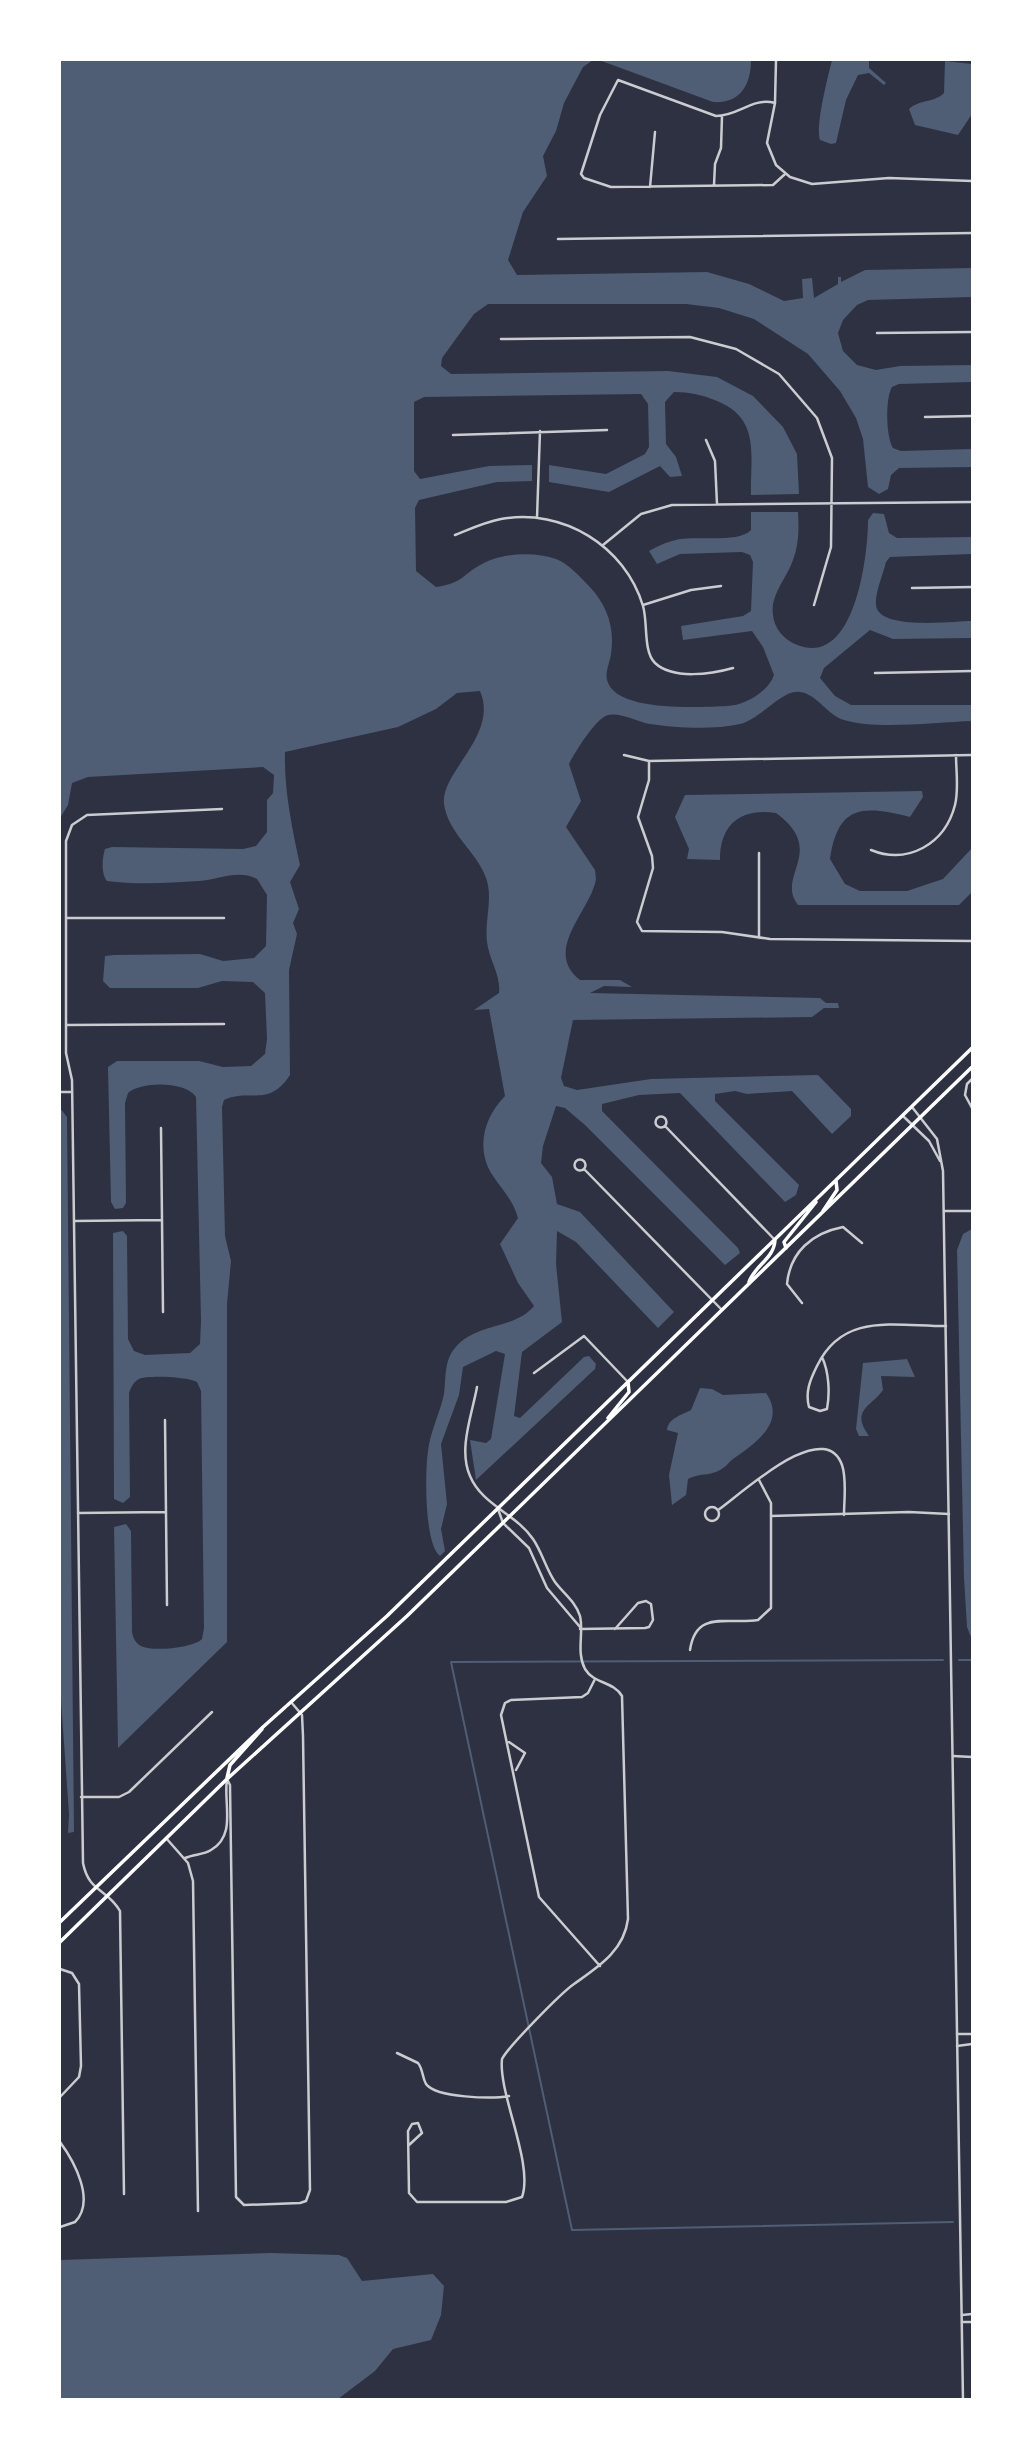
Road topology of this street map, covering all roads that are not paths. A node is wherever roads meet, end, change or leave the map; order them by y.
1 (776, 60) edge
2 (775, 103) junction
3 (722, 116) junction
4 (655, 132) dead end
5 (786, 174) junction
6 (972, 181) edge
7 (714, 186) junction
8 (650, 187) junction
9 (972, 233) edge
10 (558, 239) dead end
11 (972, 332) edge
12 (877, 333) dead end
13 (501, 339) dead end
14 (972, 416) edge
15 (925, 417) dead end
16 (607, 430) dead end
17 (541, 431) junction
18 (453, 435) dead end
19 (706, 440) dead end
20 (833, 502) junction
21 (972, 502) edge
22 (716, 504) junction
23 (537, 518) junction
24 (455, 534) dead end
25 (603, 545) junction
26 (721, 586) dead end
27 (972, 587) edge
28 (912, 588) dead end
29 (643, 605) junction
30 (814, 605) dead end
31 (733, 668) dead end
32 (972, 671) edge
33 (875, 673) dead end
34 (624, 755) dead end
35 (956, 755) junction
36 (972, 755) edge
37 (649, 761) junction
38 (222, 809) dead end
39 (871, 850) dead end
40 (759, 853) dead end
41 (65, 918) junction
42 (224, 918) dead end
43 (759, 938) junction
44 (972, 941) edge
45 (224, 1024) dead end
46 (66, 1025) junction
47 (972, 1048) edge
48 (972, 1067) edge
49 (972, 1079) edge
50 (60, 1092) edge
51 (72, 1092) junction
52 (912, 1107) junction
53 (972, 1108) edge
54 (903, 1116) junction
55 (921, 1117) junction
56 (912, 1125) junction
57 (664, 1126) dead end
58 (161, 1128) dead end
59 (584, 1169) dead end
60 (943, 1171) junction
61 (836, 1180) junction
62 (817, 1200) junction
63 (944, 1211) junction
64 (972, 1211) edge
65 (822, 1213) junction
66 (161, 1220) junction
67 (74, 1221) junction
68 (775, 1240) junction
69 (862, 1243) dead end
70 (786, 1248) junction
71 (794, 1257) junction
72 (749, 1284) junction
73 (713, 1300) junction
74 (802, 1303) dead end
75 (722, 1310) junction
76 (163, 1312) dead end
77 (946, 1326) junction
78 (822, 1357) junction
79 (534, 1373) dead end
80 (628, 1382) junction
81 (477, 1387) dead end
82 (165, 1420) dead end
83 (606, 1423) junction
84 (759, 1480) junction
85 (498, 1508) junction
86 (718, 1510) junction
87 (78, 1513) junction
88 (165, 1513) junction
89 (949, 1514) junction
90 (511, 1515) junction
91 (844, 1515) junction
92 (771, 1516) junction
93 (503, 1523) junction
94 (167, 1605) dead end
95 (580, 1629) junction
96 (615, 1629) junction
97 (690, 1650) dead end
98 (595, 1679) junction
99 (290, 1701) junction
100 (300, 1711) junction
101 (212, 1713) dead end
102 (263, 1727) junction
103 (508, 1741) junction
104 (953, 1756) junction
105 (972, 1757) edge
106 (515, 1773) junction
107 (227, 1779) junction
108 (81, 1797) junction
109 (166, 1838) junction
110 (184, 1858) junction
111 (94, 1889) junction
112 (106, 1896) junction
113 (60, 1922) edge
114 (60, 1942) edge
115 (600, 1966) junction
116 (60, 1969) edge
117 (972, 2034) edge
118 (957, 2035) junction
119 (972, 2044) edge
120 (957, 2046) junction
121 (397, 2053) dead end
122 (509, 2096) junction
123 (60, 2097) edge
124 (60, 2142) edge
125 (409, 2145) junction
126 (124, 2194) dead end
127 (198, 2211) dead end
128 (60, 2227) edge
129 (972, 2314) edge
130 (962, 2315) junction
131 (962, 2322) junction
132 (972, 2322) edge
133 (963, 2399) edge

1 - 2 street
2 - 3 street
2 - 5 street
3 - 7 street
3 - 8 street
4 - 8 street
5 - 6 street
5 - 7 street
7 - 8 street
9 - 10 street
11 - 12 street
13 - 20 street
14 - 15 street
16 - 17 street
17 - 18 street
17 - 23 street
19 - 22 street
20 - 21 street
20 - 22 street
20 - 30 street
22 - 25 street
23 - 24 street
23 - 25 street
25 - 29 street
26 - 29 street
27 - 28 street
29 - 31 street
32 - 33 street
34 - 37 street
35 - 36 street
35 - 37 street
35 - 39 street
37 - 43 street
38 - 41 street
40 - 43 street
41 - 42 street
41 - 46 street
43 - 44 street
45 - 46 street
46 - 51 street
47 - 52 main road
48 - 55 main road
49 - 53 street
50 - 51 street
51 - 67 street
52 - 54 main road
52 - 55 street
54 - 56 street
54 - 61 main road
55 - 56 main road
55 - 60 street
56 - 60 street
56 - 65 main road
57 - 68 street
58 - 66 street
59 - 73 street
60 - 63 street
61 - 62 main road
61 - 65 main road
62 - 68 main road
62 - 70 main road
63 - 64 street
63 - 77 street
65 - 70 main road
66 - 67 street
66 - 76 street
67 - 87 street
68 - 72 main road
68 - 73 main road
69 - 71 street
70 - 71 street
70 - 72 main road
71 - 74 street
72 - 75 main road
73 - 75 street
73 - 80 main road
75 - 83 main road
77 - 78 street
77 - 89 street
78 - 78 street
79 - 80 street
80 - 83 main road
80 - 85 main road
81 - 85 street
82 - 88 street
83 - 90 main road
84 - 86 street
84 - 91 street
84 - 92 street
85 - 90 street
85 - 93 street
85 - 99 main road
86 - 86 street
87 - 88 street
87 - 108 street
88 - 94 street
89 - 91 street
89 - 104 street
90 - 93 main road
90 - 95 street
91 - 92 street
92 - 97 street
93 - 95 street
93 - 100 main road
95 - 96 street
95 - 98 street
96 - 96 street
98 - 103 street
98 - 115 street
99 - 100 street
99 - 102 main road
100 - 107 main road
100 - 107 street
101 - 108 street
102 - 107 main road
102 - 111 main road
103 - 106 street
103 - 106 street
104 - 105 street
104 - 118 street
106 - 115 street
107 - 109 main road
107 - 110 street
108 - 111 street
109 - 110 street
109 - 112 main road
110 - 127 street
111 - 112 street
111 - 113 main road
112 - 114 main road
112 - 126 street
115 - 122 street
116 - 123 street
117 - 118 street
118 - 120 street
119 - 120 street
120 - 130 street
121 - 122 street
122 - 125 street
124 - 128 street
125 - 125 street
129 - 130 street
130 - 131 street
131 - 132 street
131 - 133 street

